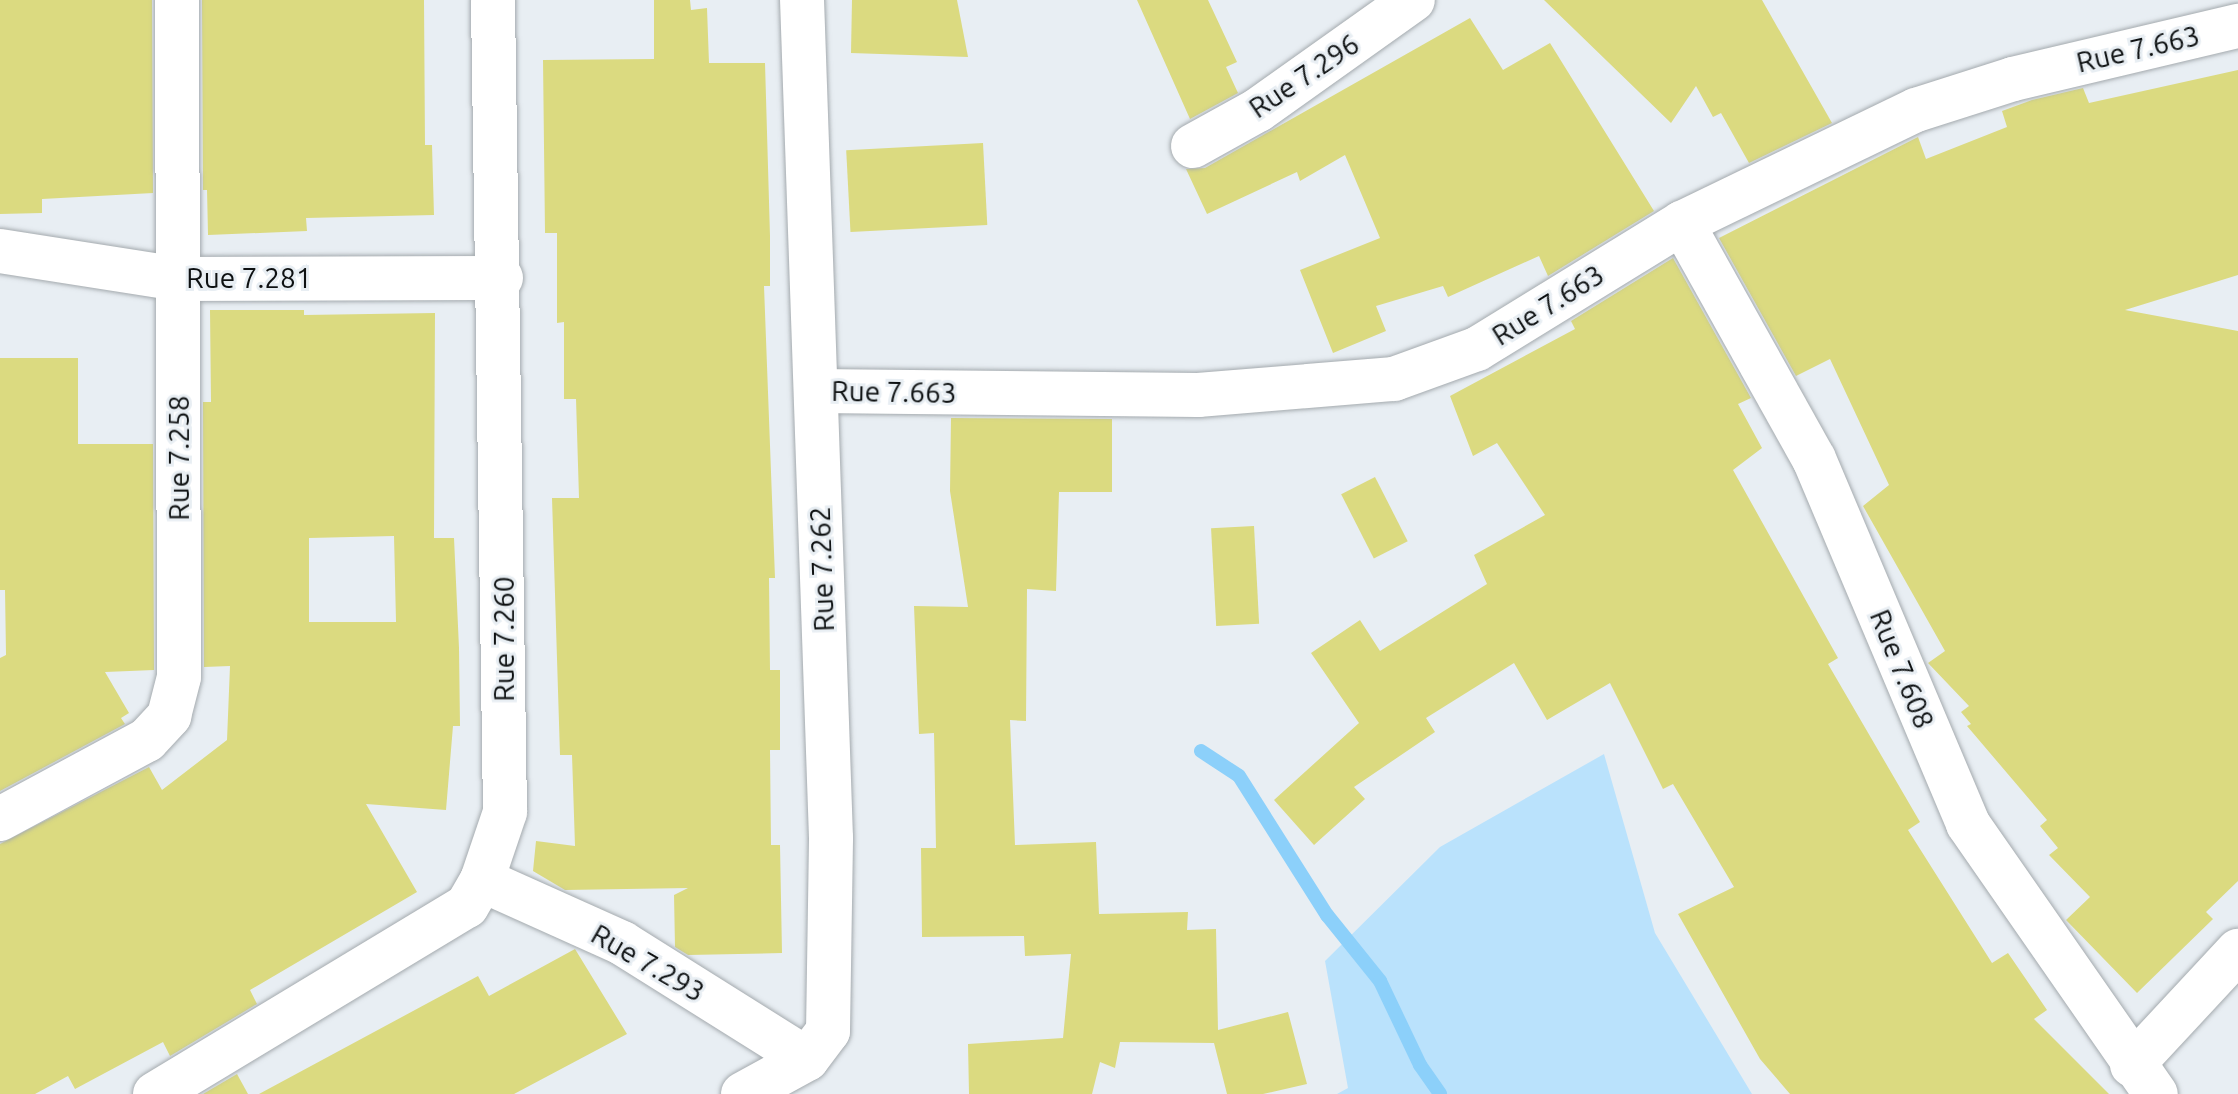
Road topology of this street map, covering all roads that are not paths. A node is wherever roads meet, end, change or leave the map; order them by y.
1 (177, 0) edge
2 (493, 0) edge
3 (802, 0) edge
4 (1413, 0) edge
5 (2238, 26) edge
6 (1193, 146) dead end
7 (1682, 223) junction
8 (0, 251) edge
9 (501, 278) junction
10 (179, 279) junction
11 (816, 391) junction
12 (0, 819) edge
13 (482, 880) junction
14 (2238, 951) edge
15 (807, 1059) junction
16 (2144, 1079) edge
17 (155, 1094) edge
18 (743, 1094) edge

1 - 10 street, Rue 7.258
2 - 9 street, Rue 7.260
3 - 11 street, Rue 7.262
4 - 6 street, Rue 7.296
5 - 7 street, Rue 7.663
7 - 11 street, Rue 7.663
7 - 16 street, Rue 7.608
8 - 10 street, Rue 7.281
9 - 10 street, Rue 7.281
9 - 13 street, Rue 7.260
10 - 12 street, Rue 7.258
11 - 15 street, Rue 7.262
13 - 15 street, Rue 7.293
13 - 17 street, Rue 7.260
14 - 16 street
15 - 18 street, Rue 7.262

